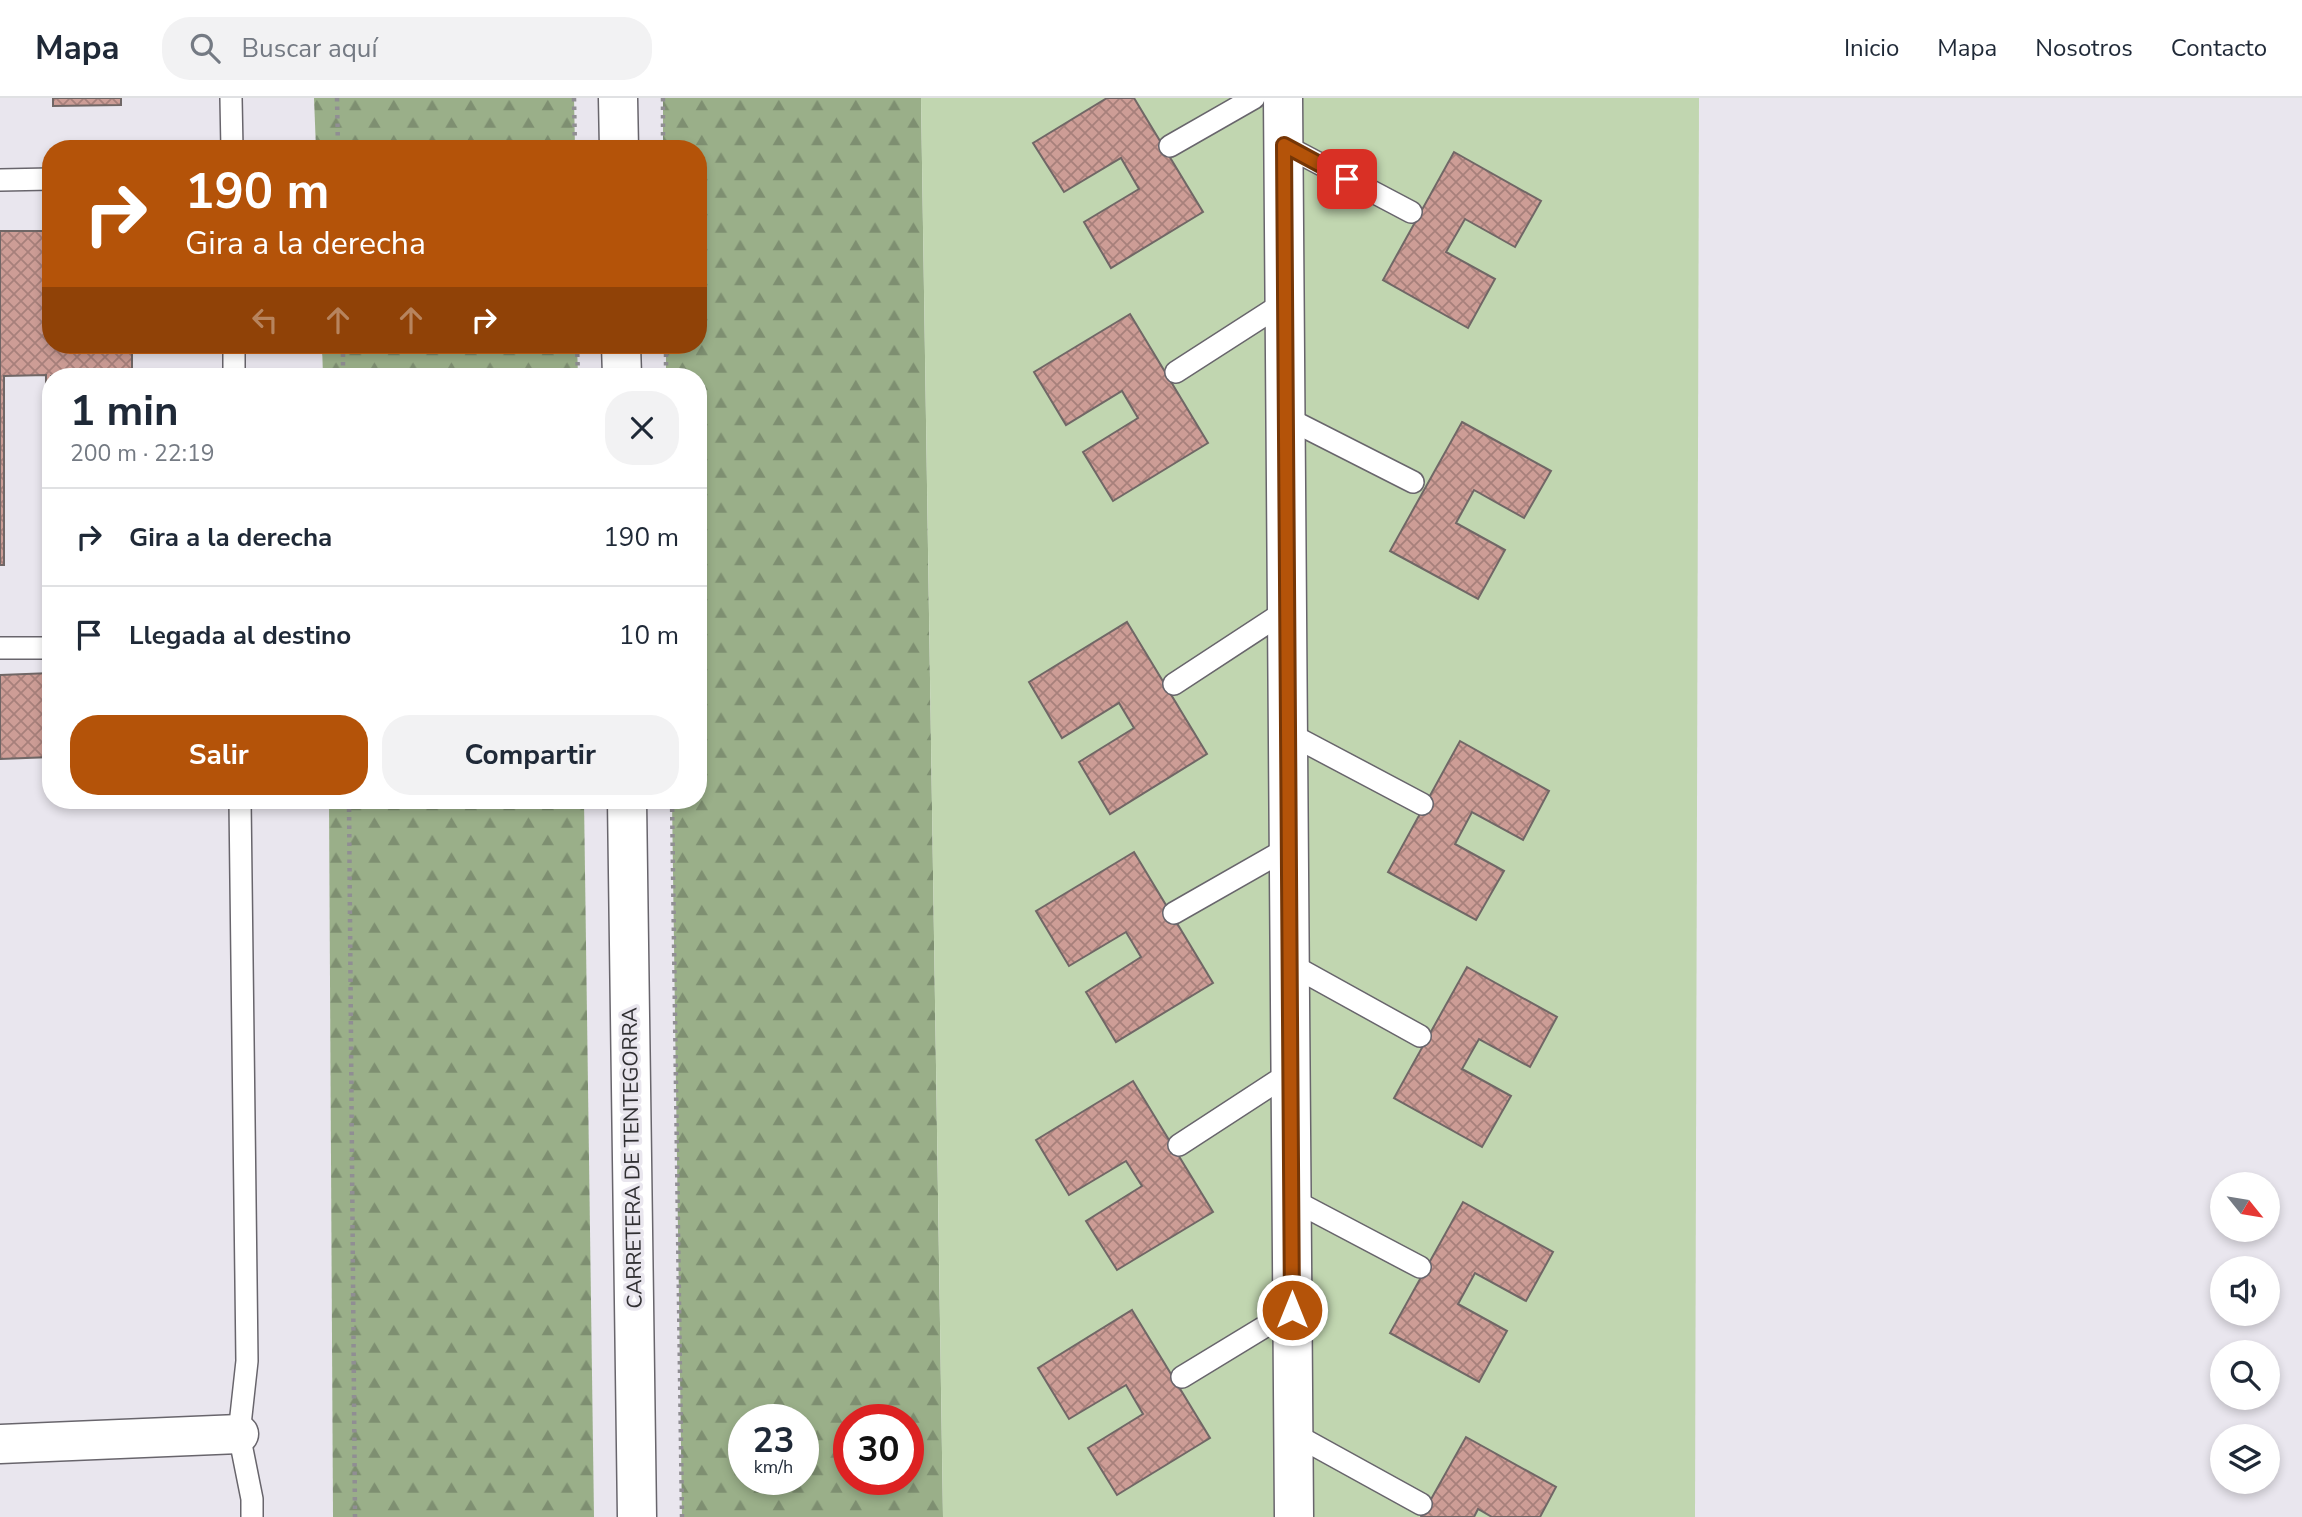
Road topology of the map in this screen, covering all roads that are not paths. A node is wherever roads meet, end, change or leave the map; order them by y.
1 (231, 98) edge
2 (618, 98) edge
3 (1254, 98) edge
4 (1283, 98) edge
5 (232, 140) edge
6 (619, 140) edge
7 (1284, 145) junction
8 (1170, 146) dead end
9 (42, 179) edge
10 (0, 180) edge
11 (1411, 212) dead end
12 (1285, 302) junction
13 (1176, 372) dead end
14 (1285, 417) junction
15 (1413, 482) dead end
16 (1287, 610) junction
17 (0, 648) edge
18 (42, 648) edge
19 (1174, 684) dead end
20 (1287, 733) junction
21 (1422, 804) dead end
22 (240, 809) edge
23 (627, 809) edge
24 (1288, 848) junction
25 (1174, 913) dead end
26 (1290, 964) junction
27 (1420, 1036) dead end
28 (1291, 1072) junction
29 (1179, 1145) dead end
30 (1291, 1199) junction
31 (1420, 1267) dead end
32 (1292, 1310) junction
33 (1182, 1377) dead end
34 (239, 1434) junction
35 (1294, 1434) junction
36 (0, 1444) edge
37 (1421, 1504) dead end
38 (252, 1517) edge
39 (637, 1517) edge
40 (1294, 1517) edge

1 - 5 lane
2 - 6 street
3 - 8 lane
4 - 7 street
7 - 11 lane
7 - 12 street
9 - 10 lane
12 - 13 lane
12 - 14 street
14 - 15 lane
14 - 16 street
16 - 19 lane
16 - 20 street
17 - 18 lane
20 - 21 lane
20 - 24 street
22 - 34 lane
23 - 39 street, CARRETERA DE TENTEGORRA
24 - 25 lane
24 - 26 street
26 - 27 lane
26 - 28 street
28 - 29 lane
28 - 30 street
30 - 31 lane
30 - 32 street
32 - 33 lane
32 - 35 street
34 - 36 street
34 - 38 lane
35 - 37 lane
35 - 40 street

